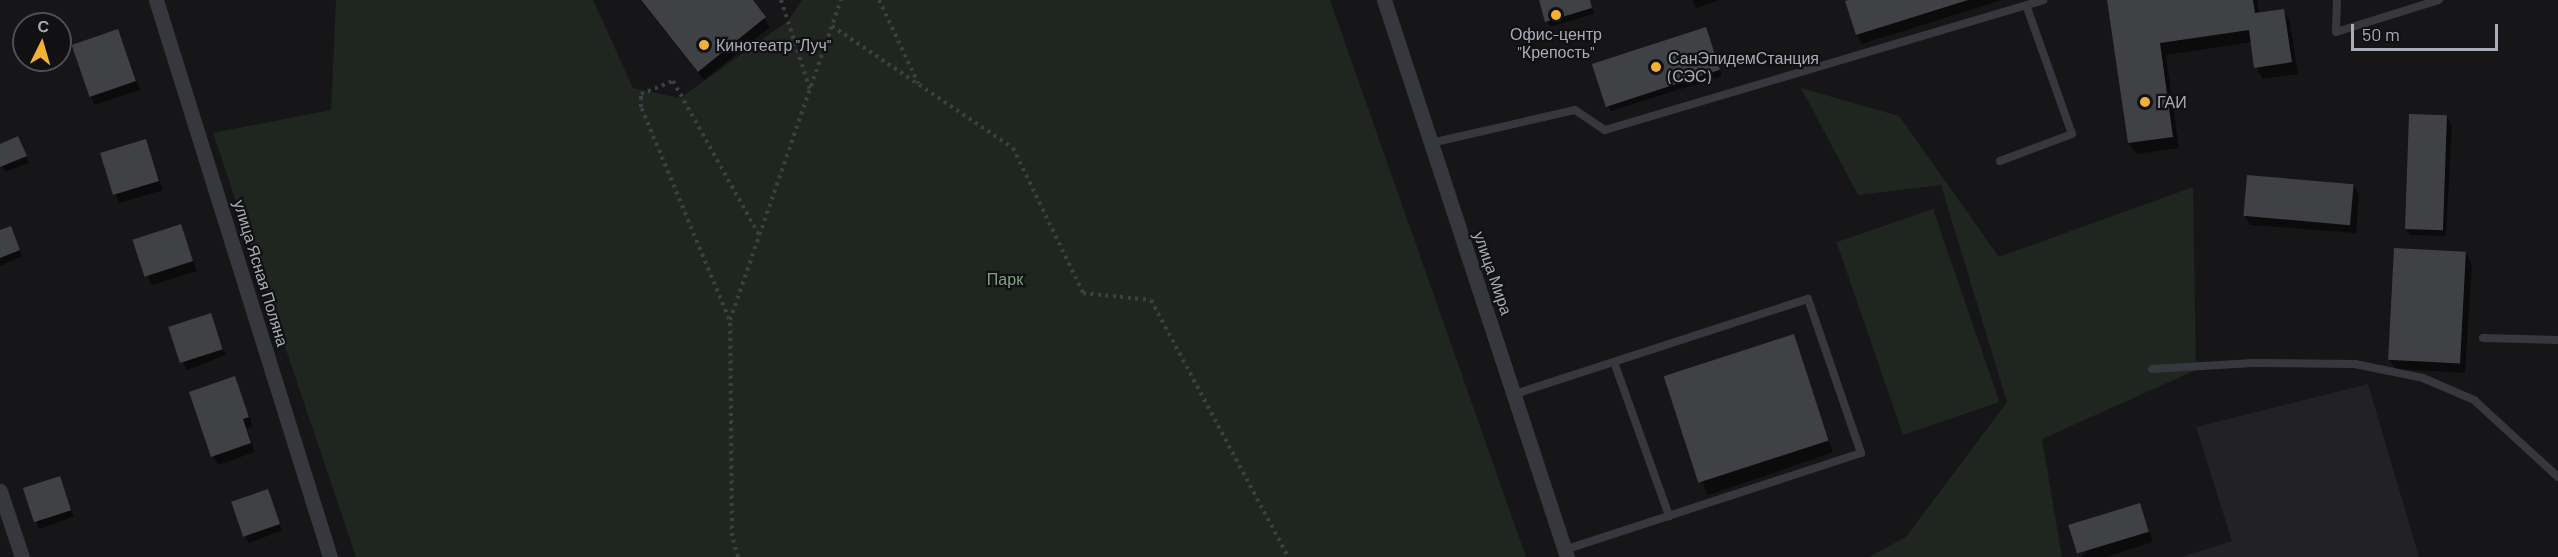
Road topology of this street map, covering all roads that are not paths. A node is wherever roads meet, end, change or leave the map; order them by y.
1 (156, 0) edge
2 (1384, 0) edge
3 (2043, 0) edge
4 (2337, 0) edge
5 (2439, 0) edge
6 (2026, 5) junction
7 (1431, 143) junction
8 (2000, 161) dead end
9 (2483, 338) dead end
10 (2558, 340) edge
11 (1614, 362) junction
12 (2152, 369) dead end
13 (1515, 394) junction
14 (2558, 477) edge
15 (0, 491) edge
16 (1669, 516) junction
17 (1566, 553) edge
18 (22, 557) edge
19 (330, 557) edge

1 - 19 street, улица Ясная Поляна
2 - 7 street, улица Мира
3 - 6 lane
4 - 5 lane
6 - 7 lane
6 - 8 lane
7 - 13 street, улица Мира
9 - 10 lane
11 - 13 lane
11 - 16 lane
11 - 16 lane
12 - 14 lane
13 - 17 street, улица Мира
15 - 18 street
16 - 17 lane

